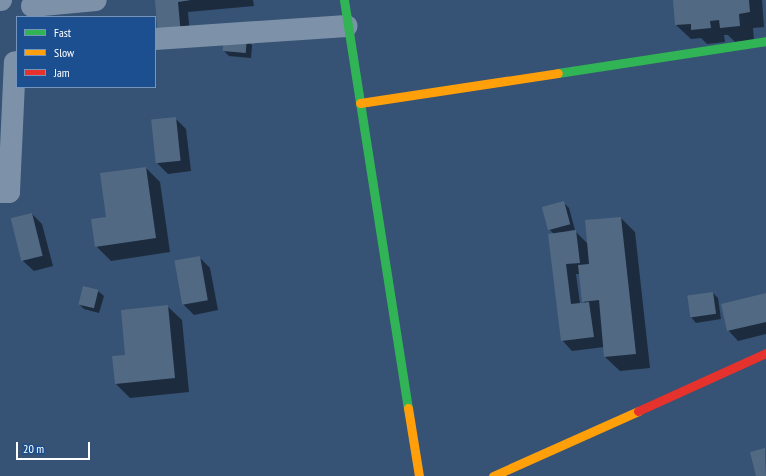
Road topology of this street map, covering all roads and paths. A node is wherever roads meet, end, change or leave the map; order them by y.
1 (96, 0) edge
2 (344, 0) edge
3 (31, 8) edge
4 (347, 26) junction
5 (156, 39) edge
6 (766, 41) edge
7 (11, 61) edge
8 (360, 102) junction
9 (0, 192) edge
10 (766, 353) edge
11 (420, 476) edge
12 (493, 476) edge

1 - 3 street
2 - 4 main road
4 - 5 street
4 - 8 main road
6 - 8 main road
7 - 9 street
8 - 11 main road
10 - 12 main road

